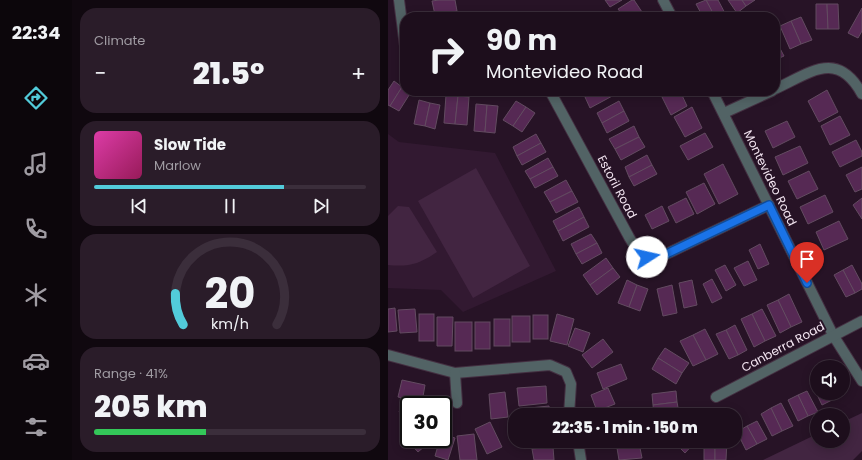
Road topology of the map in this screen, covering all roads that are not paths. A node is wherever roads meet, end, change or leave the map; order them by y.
1 (399, 0) edge
2 (663, 0) edge
3 (401, 12) edge
4 (669, 12) edge
5 (780, 87) edge
6 (862, 94) edge
7 (553, 96) edge
8 (715, 96) edge
9 (761, 96) edge
10 (724, 113) junction
11 (769, 205) junction
12 (862, 320) edge
13 (833, 335) junction
14 (388, 355) edge
15 (455, 373) junction
16 (862, 381) edge
17 (716, 397) dead end
18 (456, 403) dead end
19 (569, 408) edge
20 (579, 448) edge
21 (581, 460) edge

1 - 3 street
2 - 4 street
5 - 6 street
7 - 11 street, Estoril Road
8 - 10 street, Montevideo Road
9 - 10 street
10 - 11 street, Montevideo Road
11 - 13 street, Montevideo Road
12 - 13 street, Canberra Road
13 - 16 street, Montevideo Road
13 - 17 street, Canberra Road
14 - 15 street
15 - 18 street
15 - 19 street
20 - 21 street

